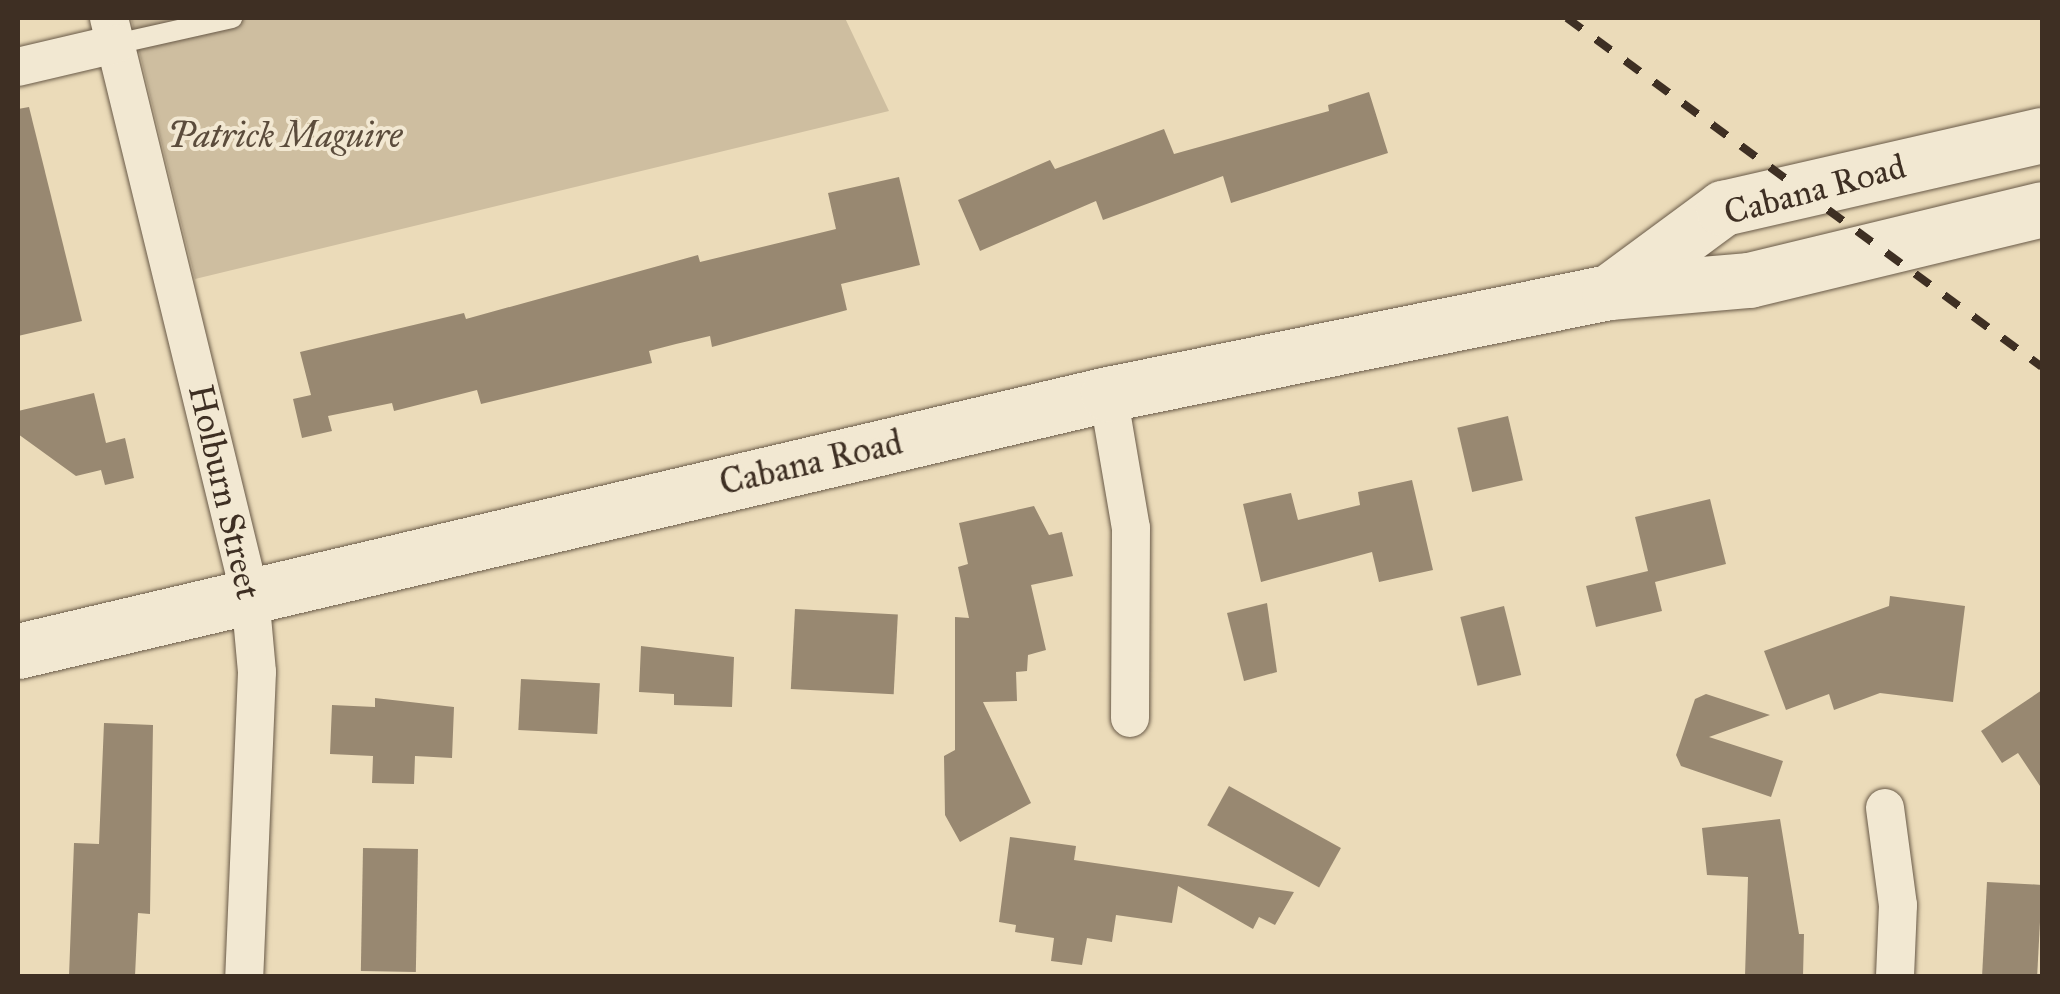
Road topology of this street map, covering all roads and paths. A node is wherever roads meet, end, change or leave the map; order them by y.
1 (232, 18) edge
2 (113, 31) edge
3 (18, 68) edge
4 (2042, 135) edge
5 (2042, 209) edge
6 (1609, 292) junction
7 (1108, 394) junction
8 (250, 594) junction
9 (18, 651) edge
10 (1130, 718) dead end
11 (1884, 808) dead end
12 (244, 976) edge
13 (1895, 976) edge

1 - 2 lane
2 - 3 street
2 - 8 street, Holburn Street
4 - 6 main road, Cabana Road
5 - 6 main road, Cabana Road
6 - 7 main road, Cabana Road
7 - 8 main road, Cabana Road
7 - 10 street
8 - 9 main road, Cabana Road
8 - 12 street, Holburn Street
11 - 13 street

